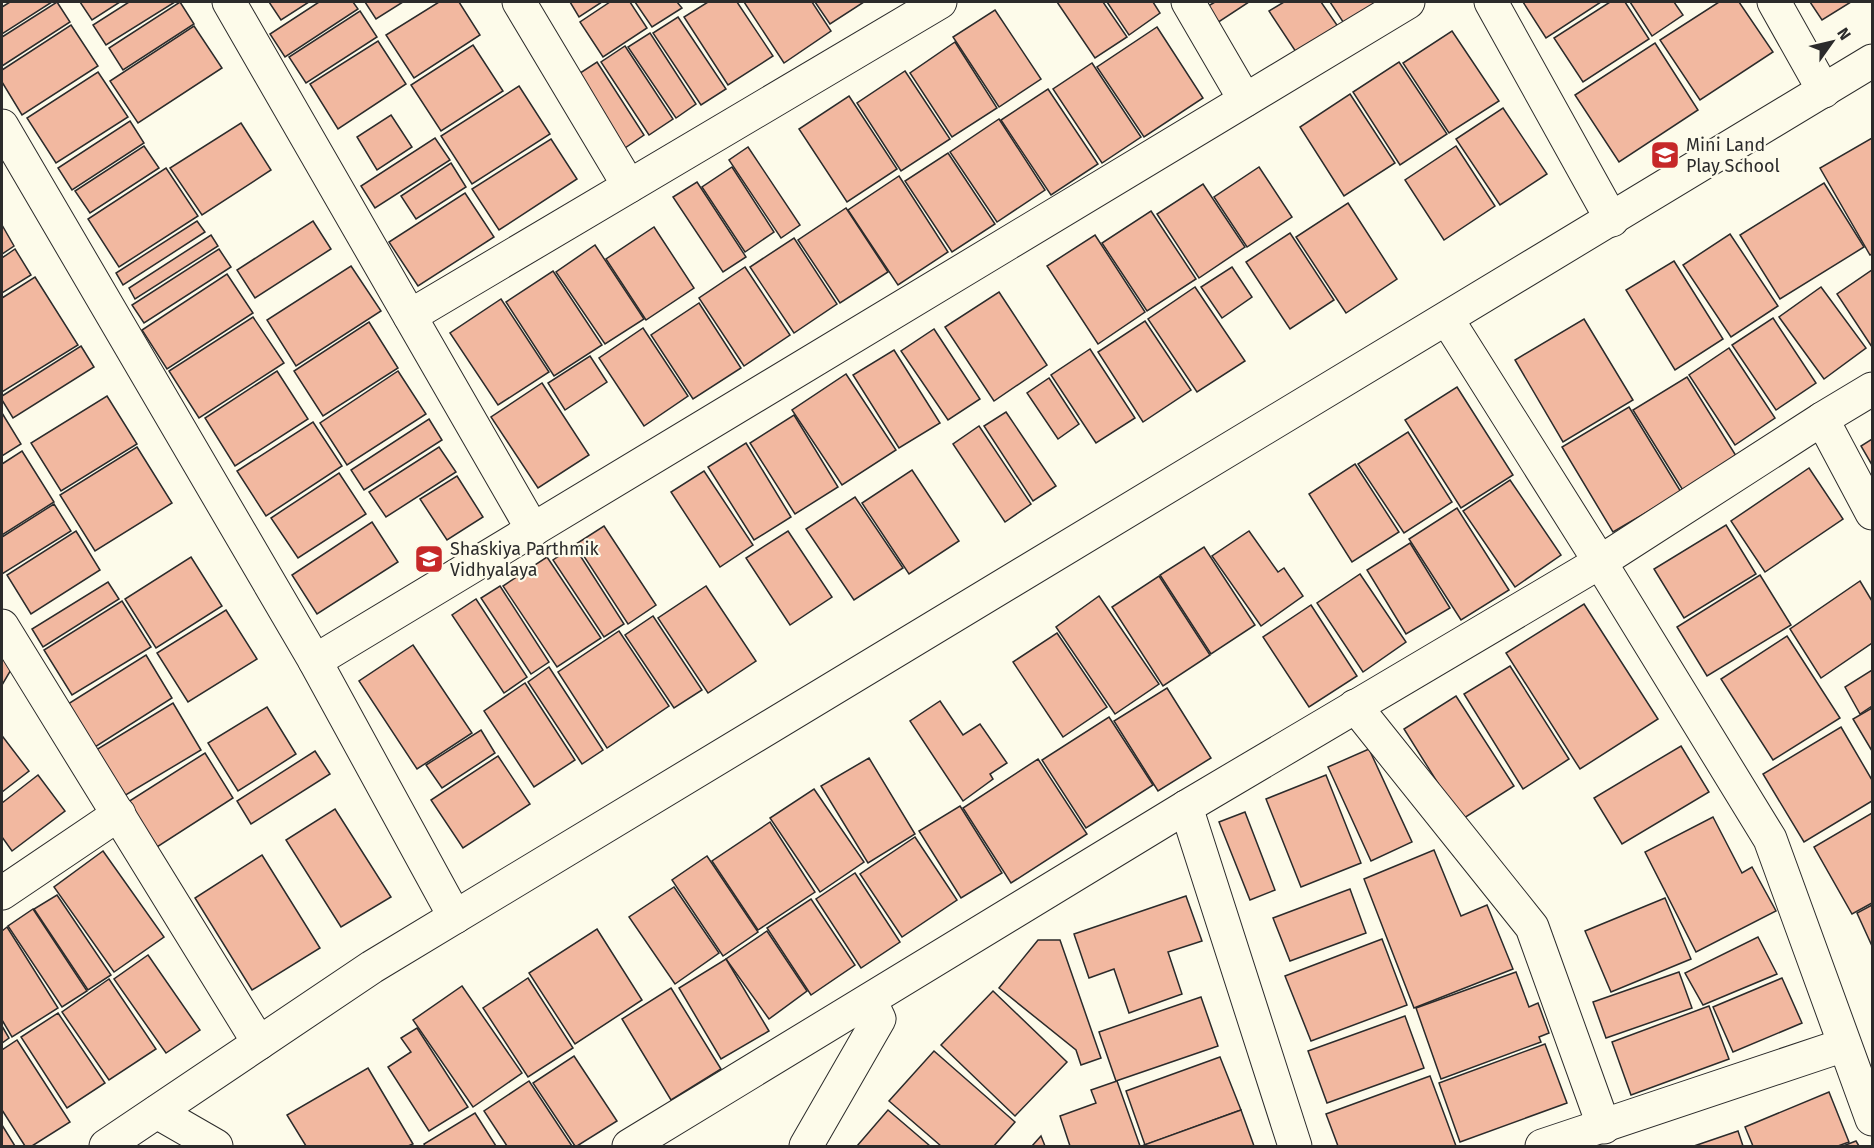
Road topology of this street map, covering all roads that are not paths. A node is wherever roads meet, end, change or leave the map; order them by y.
1 (229, 2) edge
2 (519, 2) edge
3 (940, 2) edge
4 (1188, 2) edge
5 (1408, 2) edge
6 (1491, 2) edge
7 (1774, 2) edge
8 (1872, 61) edge
9 (1824, 91) junction
10 (1245, 100) junction
11 (2, 126) edge
12 (629, 186) junction
13 (1611, 220) junction
14 (410, 316) junction
15 (1447, 319) junction
16 (1872, 388) edge
17 (1821, 419) junction
18 (1872, 513) edge
19 (532, 530) junction
20 (1600, 562) junction
21 (2, 626) edge
22 (315, 661) junction
23 (1355, 706) junction
24 (1186, 807) junction
25 (119, 814) junction
26 (2, 893) edge
27 (455, 917) junction
28 (870, 1000) junction
29 (259, 1043) junction
30 (1844, 1045) junction
31 (157, 1112) junction
32 (1872, 1119) edge
33 (1604, 1127) junction
34 (106, 1146) edge
35 (216, 1146) edge
36 (629, 1146) edge
37 (806, 1146) edge
38 (1295, 1146) edge
39 (1542, 1146) edge

1 - 14 street
2 - 12 street
3 - 12 street
4 - 10 street
5 - 10 street
6 - 13 street
7 - 9 street
8 - 9 street
9 - 13 street
10 - 19 street
11 - 22 street
12 - 14 street
13 - 15 street
14 - 19 street
15 - 20 street
15 - 27 street
16 - 17 street
17 - 18 street
17 - 20 street
19 - 22 street
20 - 23 street
20 - 30 street
21 - 25 street
22 - 27 street
23 - 24 street
23 - 33 street
24 - 28 street
24 - 38 street
25 - 26 street
25 - 29 street
27 - 29 street
28 - 36 street
28 - 37 street
29 - 31 street
30 - 32 street
30 - 33 street
31 - 34 street
31 - 35 street
33 - 39 street

